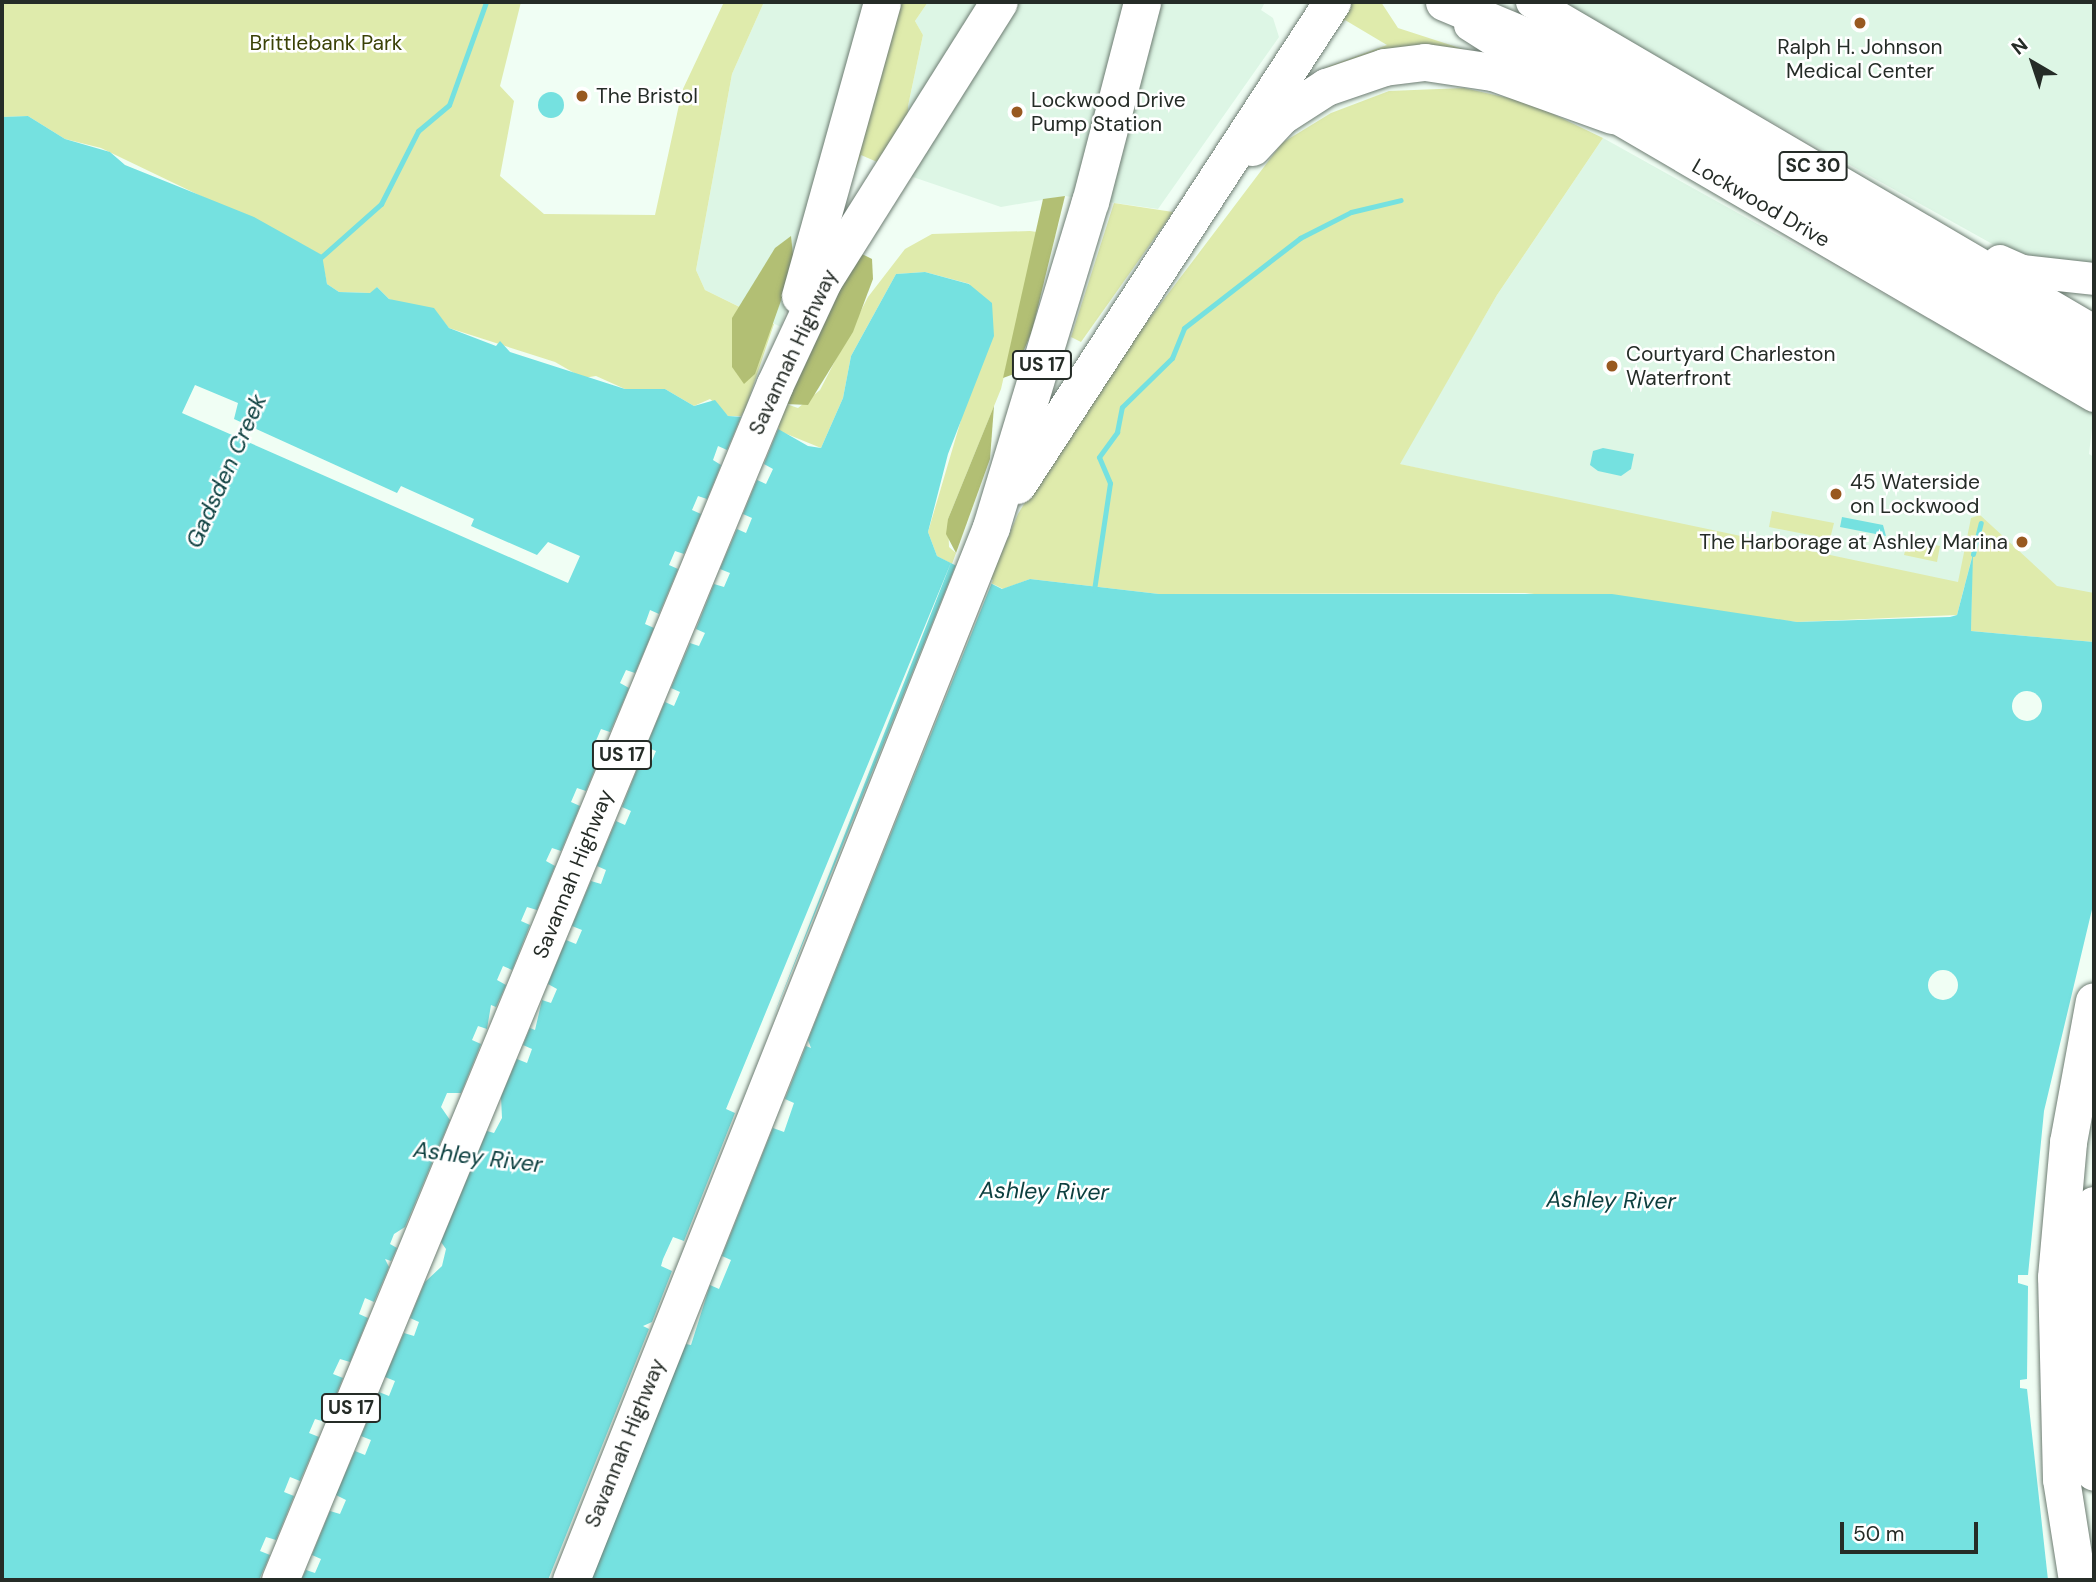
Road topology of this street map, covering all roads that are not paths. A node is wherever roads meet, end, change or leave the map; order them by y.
1 (881, 2) edge
2 (999, 2) edge
3 (1142, 2) edge
4 (1332, 2) edge
5 (1433, 2) edge
6 (1444, 2) edge
7 (1518, 2) edge
8 (1532, 2) edge
9 (1582, 32) junction
10 (1612, 115) junction
11 (1196, 215) junction
12 (1898, 216) junction
13 (2094, 279) edge
14 (2094, 331) edge
15 (2094, 361) edge
16 (775, 384) junction
17 (2094, 396) edge
18 (988, 534) junction
19 (2094, 1001) edge
20 (2094, 1205) edge
21 (2094, 1472) edge
22 (280, 1580) edge
23 (571, 1580) edge
24 (2077, 1580) edge

1 - 16 highway
2 - 16 highway, Savannah Highway / US 17
3 - 18 highway, Savannah Highway / US 17
4 - 11 highway
5 - 10 main road, Lockwood Drive / SC 30
6 - 15 highway, SC 30
7 - 9 main road
8 - 9 main road, SC 30
9 - 12 main road, SC 30
10 - 11 highway
10 - 17 main road, Lockwood Drive / SC 30
11 - 18 highway
12 - 13 main road
12 - 14 main road, SC 30
16 - 22 highway, Savannah Highway / US 17
18 - 23 highway, Savannah Highway / US 17
19 - 24 highway
20 - 21 highway

